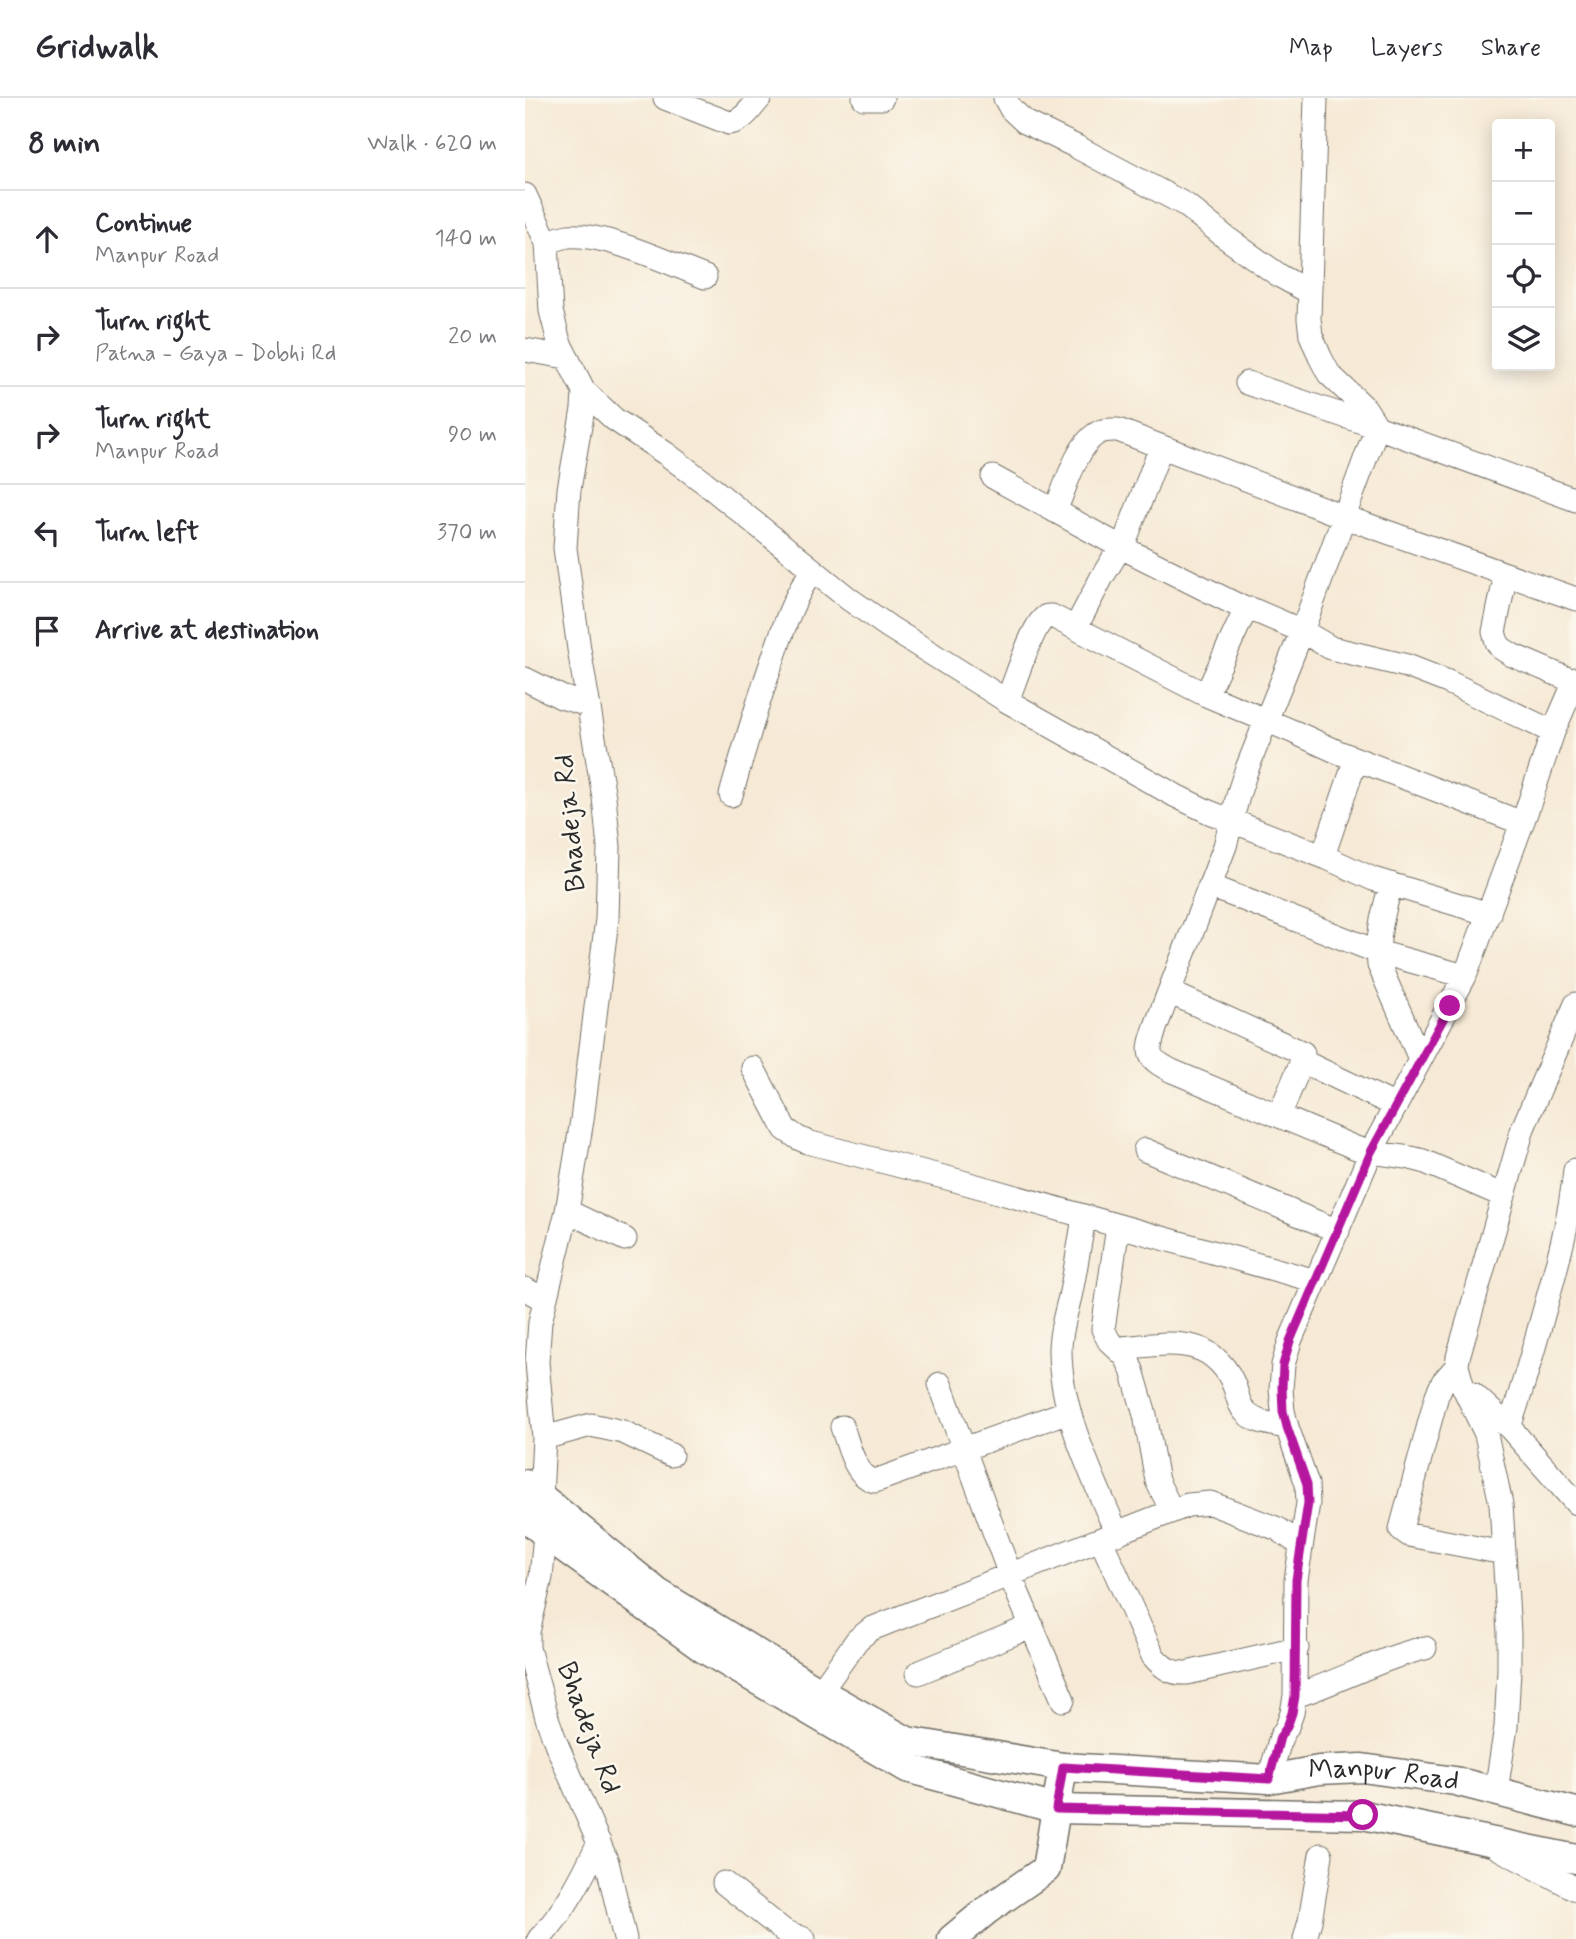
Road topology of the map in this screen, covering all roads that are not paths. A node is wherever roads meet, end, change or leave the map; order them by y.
1 (665, 98) edge
2 (760, 98) edge
3 (864, 98) edge
4 (882, 98) edge
5 (1005, 98) edge
6 (1315, 98) edge
7 (525, 195) edge
8 (547, 243) junction
9 (705, 277) dead end
10 (1309, 292) junction
11 (525, 350) edge
12 (566, 357) junction
13 (1247, 383) dead end
14 (584, 391) junction
15 (1377, 427) junction
16 (1161, 447) junction
17 (993, 478) dead end
18 (1576, 500) edge
19 (1055, 511) junction
20 (1345, 517) junction
21 (1121, 547) junction
22 (813, 570) junction
23 (1506, 574) junction
24 (1576, 599) edge
25 (1247, 610) junction
26 (1076, 627) junction
27 (1302, 631) junction
28 (525, 679) edge
29 (1575, 680) edge
30 (1206, 695) junction
31 (1007, 701) junction
32 (588, 705) junction
33 (1266, 721) junction
34 (1553, 732) junction
35 (1356, 759) junction
36 (731, 795) dead end
37 (1232, 821) junction
38 (1522, 823) junction
39 (1323, 856) junction
40 (1391, 884) junction
41 (1210, 886) junction
42 (1489, 914) junction
43 (1378, 952) junction
44 (1465, 976) junction
45 (1169, 992) junction
46 (1576, 1004) edge
47 (1420, 1059) junction
48 (1303, 1061) junction
49 (753, 1068) dead end
50 (1396, 1106) junction
51 (1279, 1116) junction
52 (1145, 1150) dead end
53 (1371, 1152) junction
54 (1575, 1170) edge
55 (1504, 1196) junction
56 (567, 1212) junction
57 (1084, 1217) junction
58 (1118, 1227) junction
59 (1338, 1231) junction
60 (625, 1239) dead end
61 (1316, 1281) junction
62 (535, 1294) edge
63 (1118, 1348) junction
64 (531, 1351) edge
65 (1460, 1375) junction
66 (940, 1384) dead end
67 (1069, 1411) junction
68 (842, 1427) dead end
69 (1287, 1427) junction
70 (1509, 1427) junction
71 (544, 1438) junction
72 (964, 1450) junction
73 (671, 1455) dead end
74 (1576, 1503) edge
75 (534, 1508) edge
76 (1172, 1511) junction
77 (1109, 1537) junction
78 (1301, 1545) junction
79 (1504, 1553) junction
80 (1010, 1575) junction
81 (1032, 1626) junction
82 (526, 1629) edge
83 (1297, 1648) junction
84 (1425, 1648) dead end
85 (918, 1673) dead end
86 (820, 1692) junction
87 (1295, 1696) junction
88 (1063, 1700) dead end
89 (1063, 1767) junction
90 (1269, 1779) junction
91 (1496, 1791) junction
92 (1056, 1809) junction
93 (1576, 1812) edge
94 (1479, 1839) junction
95 (599, 1842) junction
96 (1321, 1855) dead end
97 (1576, 1858) edge
98 (725, 1883) dead end
99 (1576, 1889) edge
100 (539, 1939) edge
101 (625, 1939) edge
102 (802, 1939) edge
103 (952, 1939) edge
104 (1305, 1939) edge

1 - 2 street
3 - 4 street
5 - 10 street
6 - 10 street
7 - 8 street
8 - 9 street
8 - 12 street
10 - 15 street
11 - 12 street
12 - 14 street
13 - 15 street
14 - 22 street
14 - 32 street, Bhadeja Rd
15 - 18 street
15 - 20 street
16 - 19 street
16 - 20 street
16 - 21 street
17 - 19 street
19 - 21 street
20 - 23 street
20 - 27 street
21 - 25 street
21 - 26 street
22 - 31 street
22 - 36 street
23 - 24 street
23 - 29 street
25 - 27 street
25 - 30 street
26 - 30 street
26 - 31 street
27 - 33 street
27 - 34 street
28 - 32 street
29 - 34 street
30 - 33 street
31 - 37 street
32 - 56 street, Bhadeja Rd
33 - 35 street
33 - 37 street
34 - 38 street
35 - 38 street
35 - 39 street
37 - 39 street
37 - 41 street
38 - 42 street
39 - 40 street
40 - 42 street
40 - 43 street
41 - 43 street
41 - 45 street
42 - 44 street
43 - 44 street
43 - 47 street
44 - 47 street
45 - 48 street
45 - 51 street
46 - 55 street
47 - 50 street
48 - 50 street
48 - 51 street
49 - 57 street
50 - 53 street
51 - 53 street
52 - 59 street
53 - 55 street
53 - 59 street
54 - 70 street
55 - 65 street
56 - 60 street
56 - 62 street, Bhadeja Rd
57 - 58 street
57 - 67 street
58 - 61 street
58 - 63 street
59 - 61 street
61 - 69 street
62 - 64 street, Bhadeja Rd
63 - 69 street
63 - 76 street
64 - 71 street, Bhadeja Rd
65 - 70 street
65 - 79 street
65 - 79 street
66 - 72 street
67 - 72 street
67 - 77 street
68 - 72 street
69 - 78 street
70 - 74 street
71 - 73 street
71 - 75 street, Bhadeja Rd
72 - 80 street
75 - 82 street, Bhadeja Rd
75 - 86 main road, Manpur Road
75 - 92 main road, Manpur Road
76 - 77 street
76 - 78 street
77 - 80 street
77 - 83 street
78 - 83 street
79 - 91 street
80 - 81 street
80 - 86 street
81 - 85 street
81 - 88 street
82 - 95 street, Bhadeja Rd
83 - 87 street
84 - 87 street
86 - 89 main road, Manpur Road
87 - 90 street
89 - 90 main road, Manpur Road
89 - 92 main road
90 - 91 main road, Manpur Road
91 - 93 main road, Manpur Road
92 - 94 main road, Manpur Road
92 - 103 main road
94 - 97 main road, Manpur Road
94 - 99 street
95 - 100 street
95 - 101 street, Bhadeja Rd
96 - 104 street
98 - 102 street

